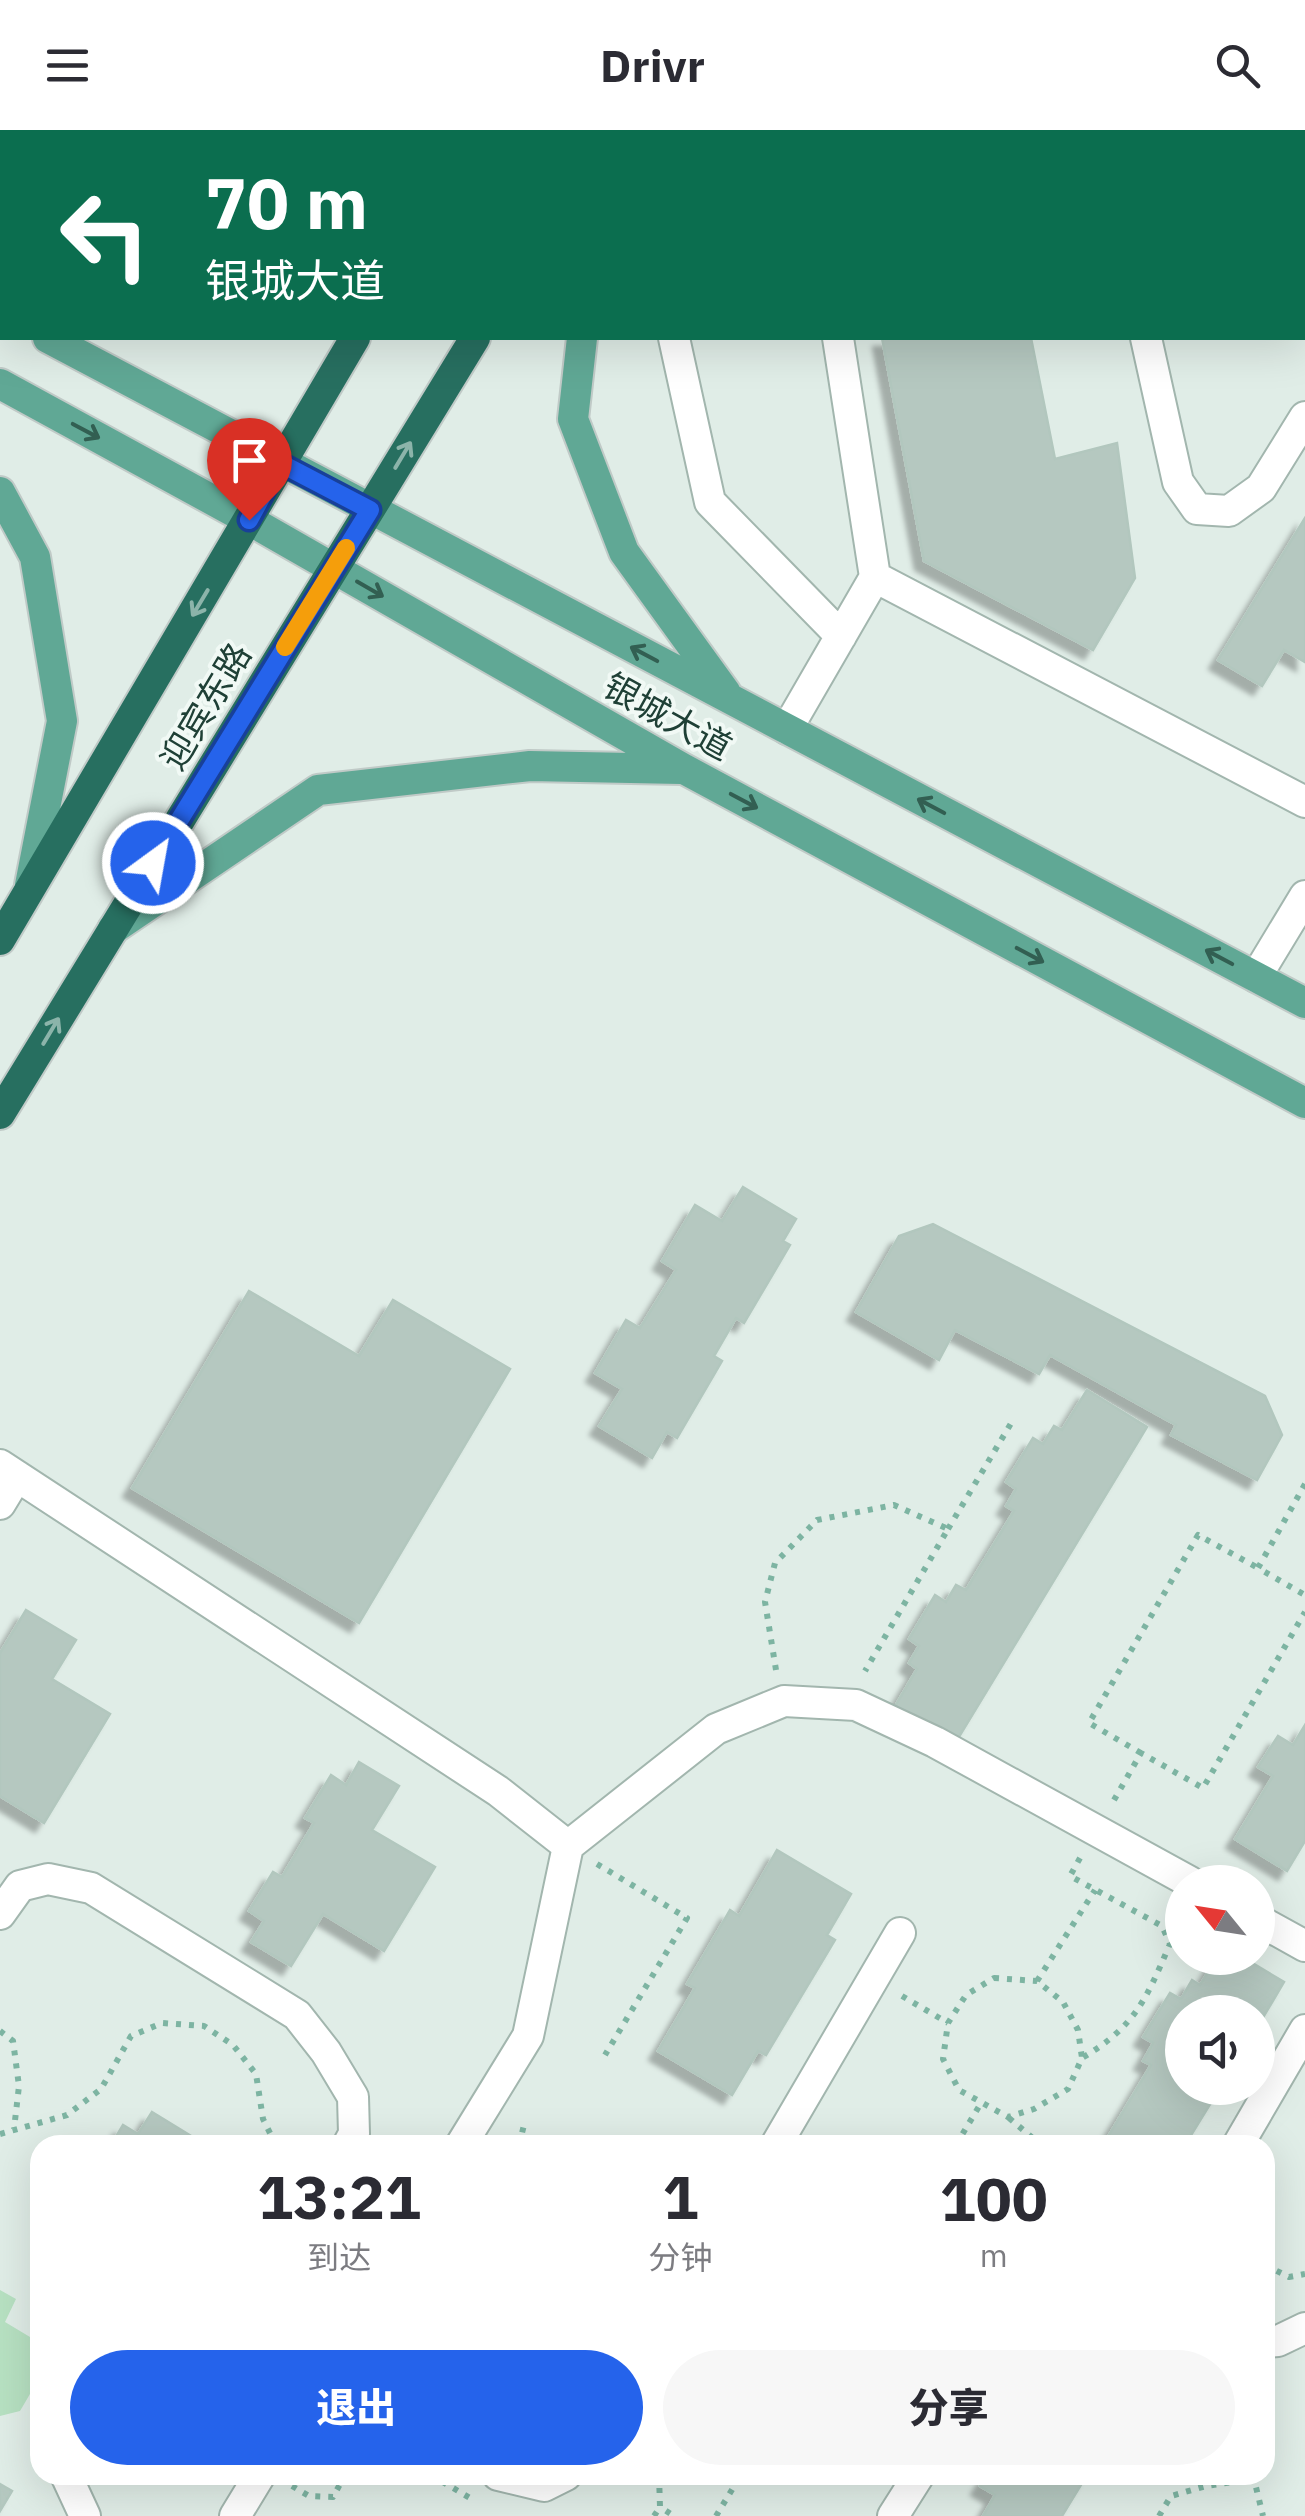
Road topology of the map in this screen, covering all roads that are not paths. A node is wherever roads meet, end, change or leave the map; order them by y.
1 (52, 340) edge
2 (354, 340) edge
3 (474, 340) edge
4 (582, 340) edge
5 (674, 340) edge
6 (838, 340) edge
7 (1146, 340) edge
8 (0, 384) edge
9 (1305, 416) edge
10 (280, 463) junction
11 (0, 492) edge
12 (370, 510) junction
13 (249, 520) junction
14 (334, 568) junction
15 (875, 577) junction
16 (840, 636) junction
17 (731, 700) junction
18 (787, 729) junction
19 (684, 769) junction
20 (1305, 802) edge
21 (28, 895) junction
22 (1305, 896) edge
23 (113, 929) junction
24 (0, 940) edge
25 (1256, 977) junction
26 (1305, 1003) edge
27 (1305, 1103) edge
28 (0, 1114) edge
29 (9, 1471) edge
30 (0, 1504) edge
31 (568, 1846) junction
32 (1165, 1868) edge
33 (0, 1914) edge
34 (1275, 1929) edge
35 (900, 1933) dead end
36 (1305, 1946) edge
37 (1305, 2030) edge
38 (353, 2135) edge
39 (468, 2135) edge
40 (782, 2135) edge
41 (1244, 2135) edge
42 (1305, 2328) edge
43 (1275, 2340) edge
44 (71, 2485) edge
45 (266, 2485) edge
46 (913, 2485) edge
47 (85, 2516) edge
48 (235, 2516) edge
49 (893, 2516) edge

1 - 10 main road, 银城大道
2 - 10 highway, 迎宾东路
12 -> 3 highway, 迎宾东路
4 - 17 main road
5 - 16 street
6 - 15 street
7 - 9 street
8 -> 13 main road, 银城大道
10 - 12 main road, 银城大道
10 - 13 highway, 迎宾东路
11 - 21 main road
12 - 14 highway, 迎宾东路
17 -> 12 main road, 银城大道
13 - 14 main road, 银城大道
13 -> 21 highway, 迎宾东路
14 -> 19 main road, 银城大道
14 - 23 highway, 迎宾东路
15 - 16 street
15 - 20 street
16 - 18 street
17 - 18 main road, 银城大道
25 -> 18 main road, 银城大道
19 - 23 main road
19 -> 27 main road, 银城大道
21 - 24 highway, 迎宾东路
22 - 25 street
28 -> 23 highway, 迎宾东路
25 - 26 main road, 银城大道
29 - 30 street
29 - 31 street
31 - 32 street
31 - 39 street
33 - 38 street
34 - 36 street
35 - 40 street
37 - 41 street
42 - 43 street
44 - 47 street
45 - 48 street
46 - 49 street

